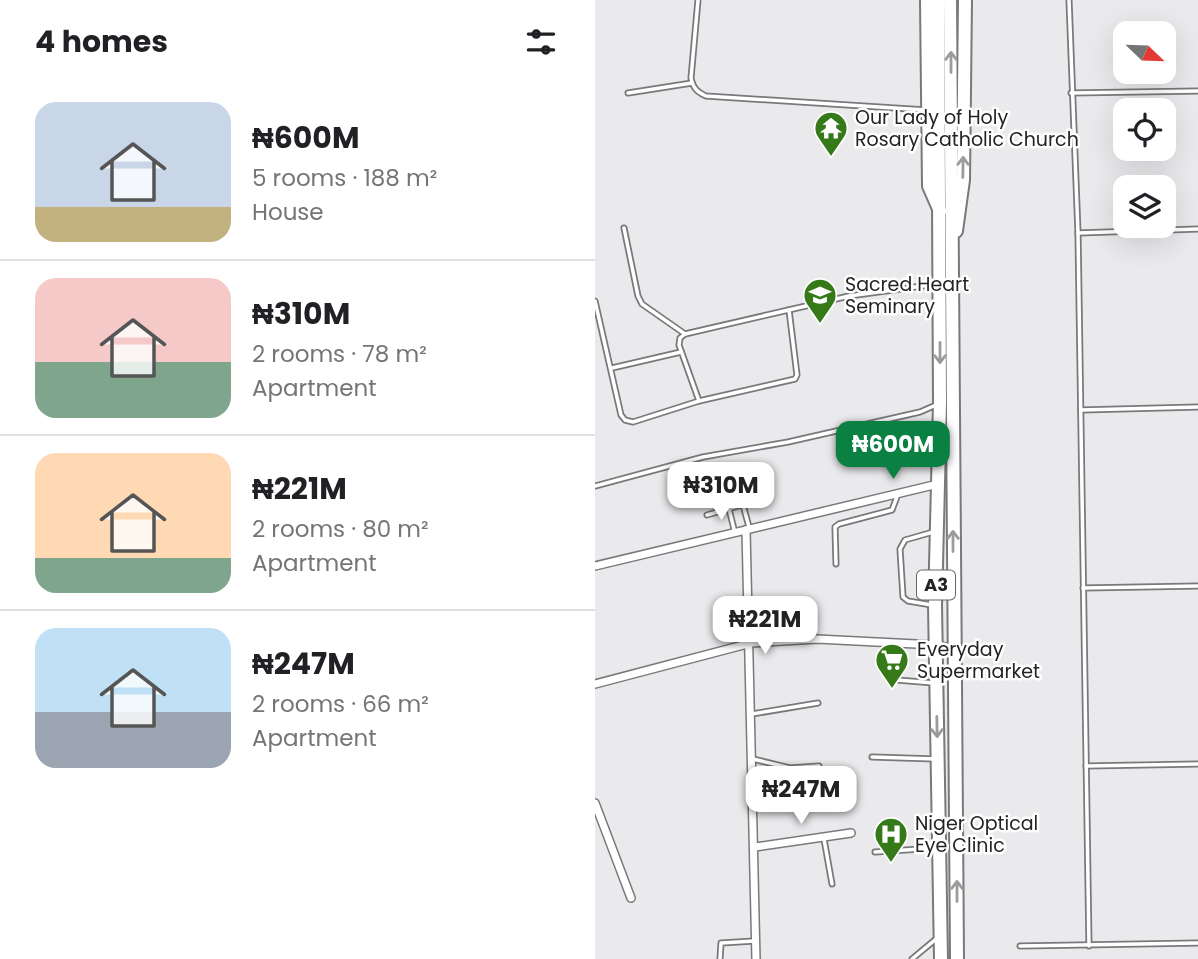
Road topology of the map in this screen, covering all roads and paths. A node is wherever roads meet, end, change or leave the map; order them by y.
1 (698, 0) edge
2 (927, 0) edge
3 (938, 0) edge
4 (950, 0) edge
5 (965, 0) edge
6 (1069, 0) edge
7 (692, 82) junction
8 (1198, 92) edge
9 (628, 93) dead end
10 (1071, 93) junction
11 (928, 110) junction
12 (945, 124) junction
13 (940, 211) junction
14 (624, 228) dead end
15 (1198, 229) edge
16 (1078, 233) junction
17 (951, 259) junction
18 (940, 284) junction
19 (595, 301) edge
20 (789, 310) junction
21 (601, 326) junction
22 (595, 327) edge
23 (685, 334) junction
24 (681, 352) junction
25 (612, 368) junction
26 (699, 401) junction
27 (940, 403) junction
28 (1198, 407) edge
29 (1081, 411) junction
30 (939, 484) junction
31 (595, 486) edge
32 (898, 494) junction
33 (765, 498) dead end
34 (743, 505) junction
35 (729, 509) junction
36 (707, 515) dead end
37 (748, 530) junction
38 (938, 530) junction
39 (736, 533) junction
40 (836, 564) dead end
41 (595, 566) edge
42 (1198, 586) edge
43 (1083, 589) junction
44 (935, 605) junction
45 (751, 643) junction
46 (936, 645) junction
47 (954, 649) junction
48 (897, 662) dead end
49 (936, 683) junction
50 (595, 684) edge
51 (818, 703) dead end
52 (752, 714) junction
53 (872, 757) dead end
54 (753, 759) junction
55 (938, 759) junction
56 (1198, 764) edge
57 (819, 766) dead end
58 (1086, 766) junction
59 (595, 803) edge
60 (851, 833) dead end
61 (824, 837) junction
62 (755, 847) junction
63 (938, 848) junction
64 (875, 852) dead end
65 (832, 884) dead end
66 (631, 898) dead end
67 (940, 936) junction
68 (756, 941) junction
69 (1198, 943) edge
70 (1020, 946) dead end
71 (1089, 946) junction
72 (720, 959) edge
73 (756, 959) edge
74 (912, 959) edge
75 (941, 959) edge
76 (957, 959) edge

1 - 7 lane
2 - 11 main road
3 - 12 main road, A3
12 -> 4 main road, A3
17 -> 5 main road
6 - 10 lane
7 - 9 lane
7 - 11 lane
8 - 10 lane
10 - 16 lane
11 - 13 main road
12 - 13 main road, A3
12 - 17 main road, A3
13 - 18 main road, A3
14 - 23 lane
15 - 16 lane
16 - 29 lane
47 -> 17 main road, A3
18 - 20 lane
18 -> 27 main road, A3
19 - 21 lane
20 - 23 lane
20 - 26 lane
21 - 22 lane
21 - 25 lane
23 - 24 lane
24 - 25 lane
24 - 26 lane
25 - 26 lane
27 - 30 main road, A3
27 - 31 lane
28 - 29 lane
29 - 43 lane
30 - 32 street
30 - 38 main road, A3
32 - 37 street
32 - 40 lane
33 - 34 lane
34 - 35 lane
34 - 37 lane
35 - 36 lane
35 - 39 lane
37 - 39 street
37 - 45 street
38 - 44 main road, A3
38 - 44 lane
39 - 41 street
42 - 43 lane
43 - 58 lane
44 - 46 main road, A3
45 - 46 street
45 - 50 street
45 - 52 street
46 - 47 street
46 - 49 main road, A3
76 -> 47 main road, A3
48 - 49 lane
49 -> 55 main road, A3
51 - 52 lane
52 - 54 street
53 - 55 lane
54 - 57 lane
54 - 62 street
55 - 63 main road, A3
56 - 58 lane
58 - 71 lane
59 - 66 street
60 - 61 street
61 - 62 street
61 - 65 lane
62 - 68 street
63 - 64 lane
63 - 67 main road, A3
67 - 74 lane
67 - 75 main road, A3
68 - 72 lane
68 - 73 street
69 - 71 lane
70 - 71 lane

